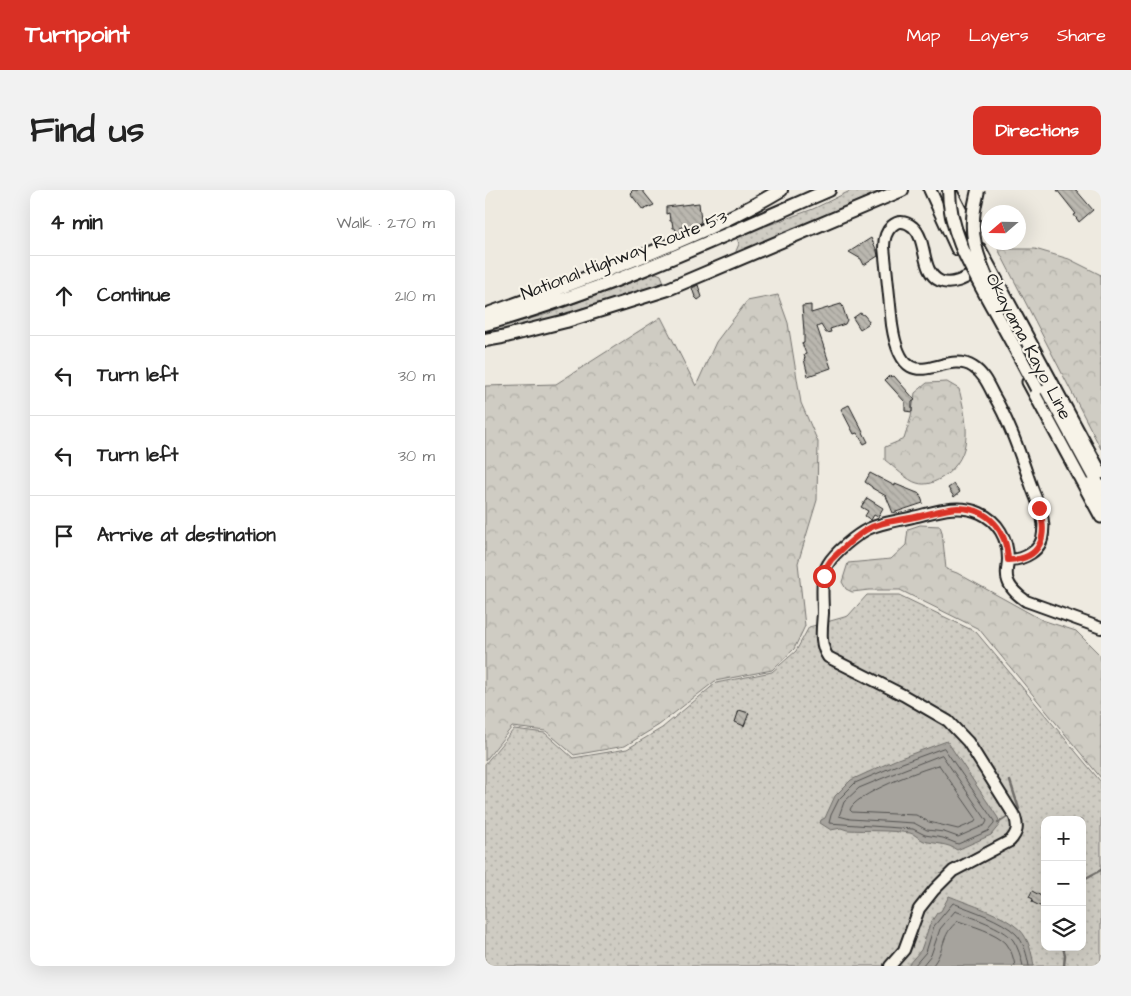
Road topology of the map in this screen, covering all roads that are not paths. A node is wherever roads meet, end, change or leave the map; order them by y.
1 (781, 190) edge
2 (829, 190) edge
3 (902, 190) edge
4 (930, 190) edge
5 (949, 190) edge
6 (978, 190) edge
7 (655, 258) junction
8 (989, 266) junction
9 (970, 275) junction
10 (485, 315) edge
11 (485, 324) edge
12 (485, 340) edge
13 (1101, 473) edge
14 (1101, 490) edge
15 (1101, 504) edge
16 (1101, 517) edge
17 (1008, 560) junction
18 (1101, 628) edge
19 (890, 966) edge

1 - 7 highway
2 - 7 highway, National Highway Route 53
3 - 12 highway
4 - 9 main road, Okayama Kayo Line
5 - 8 main road, Okayama Kayo Line
5 - 15 highway, bridge
6 - 14 highway, bridge
7 - 10 highway
7 - 11 highway, National Highway Route 53
8 - 9 street
8 - 13 main road, Okayama Kayo Line
9 - 16 main road, Okayama Kayo Line
9 - 17 street
17 - 18 street
17 - 19 street

